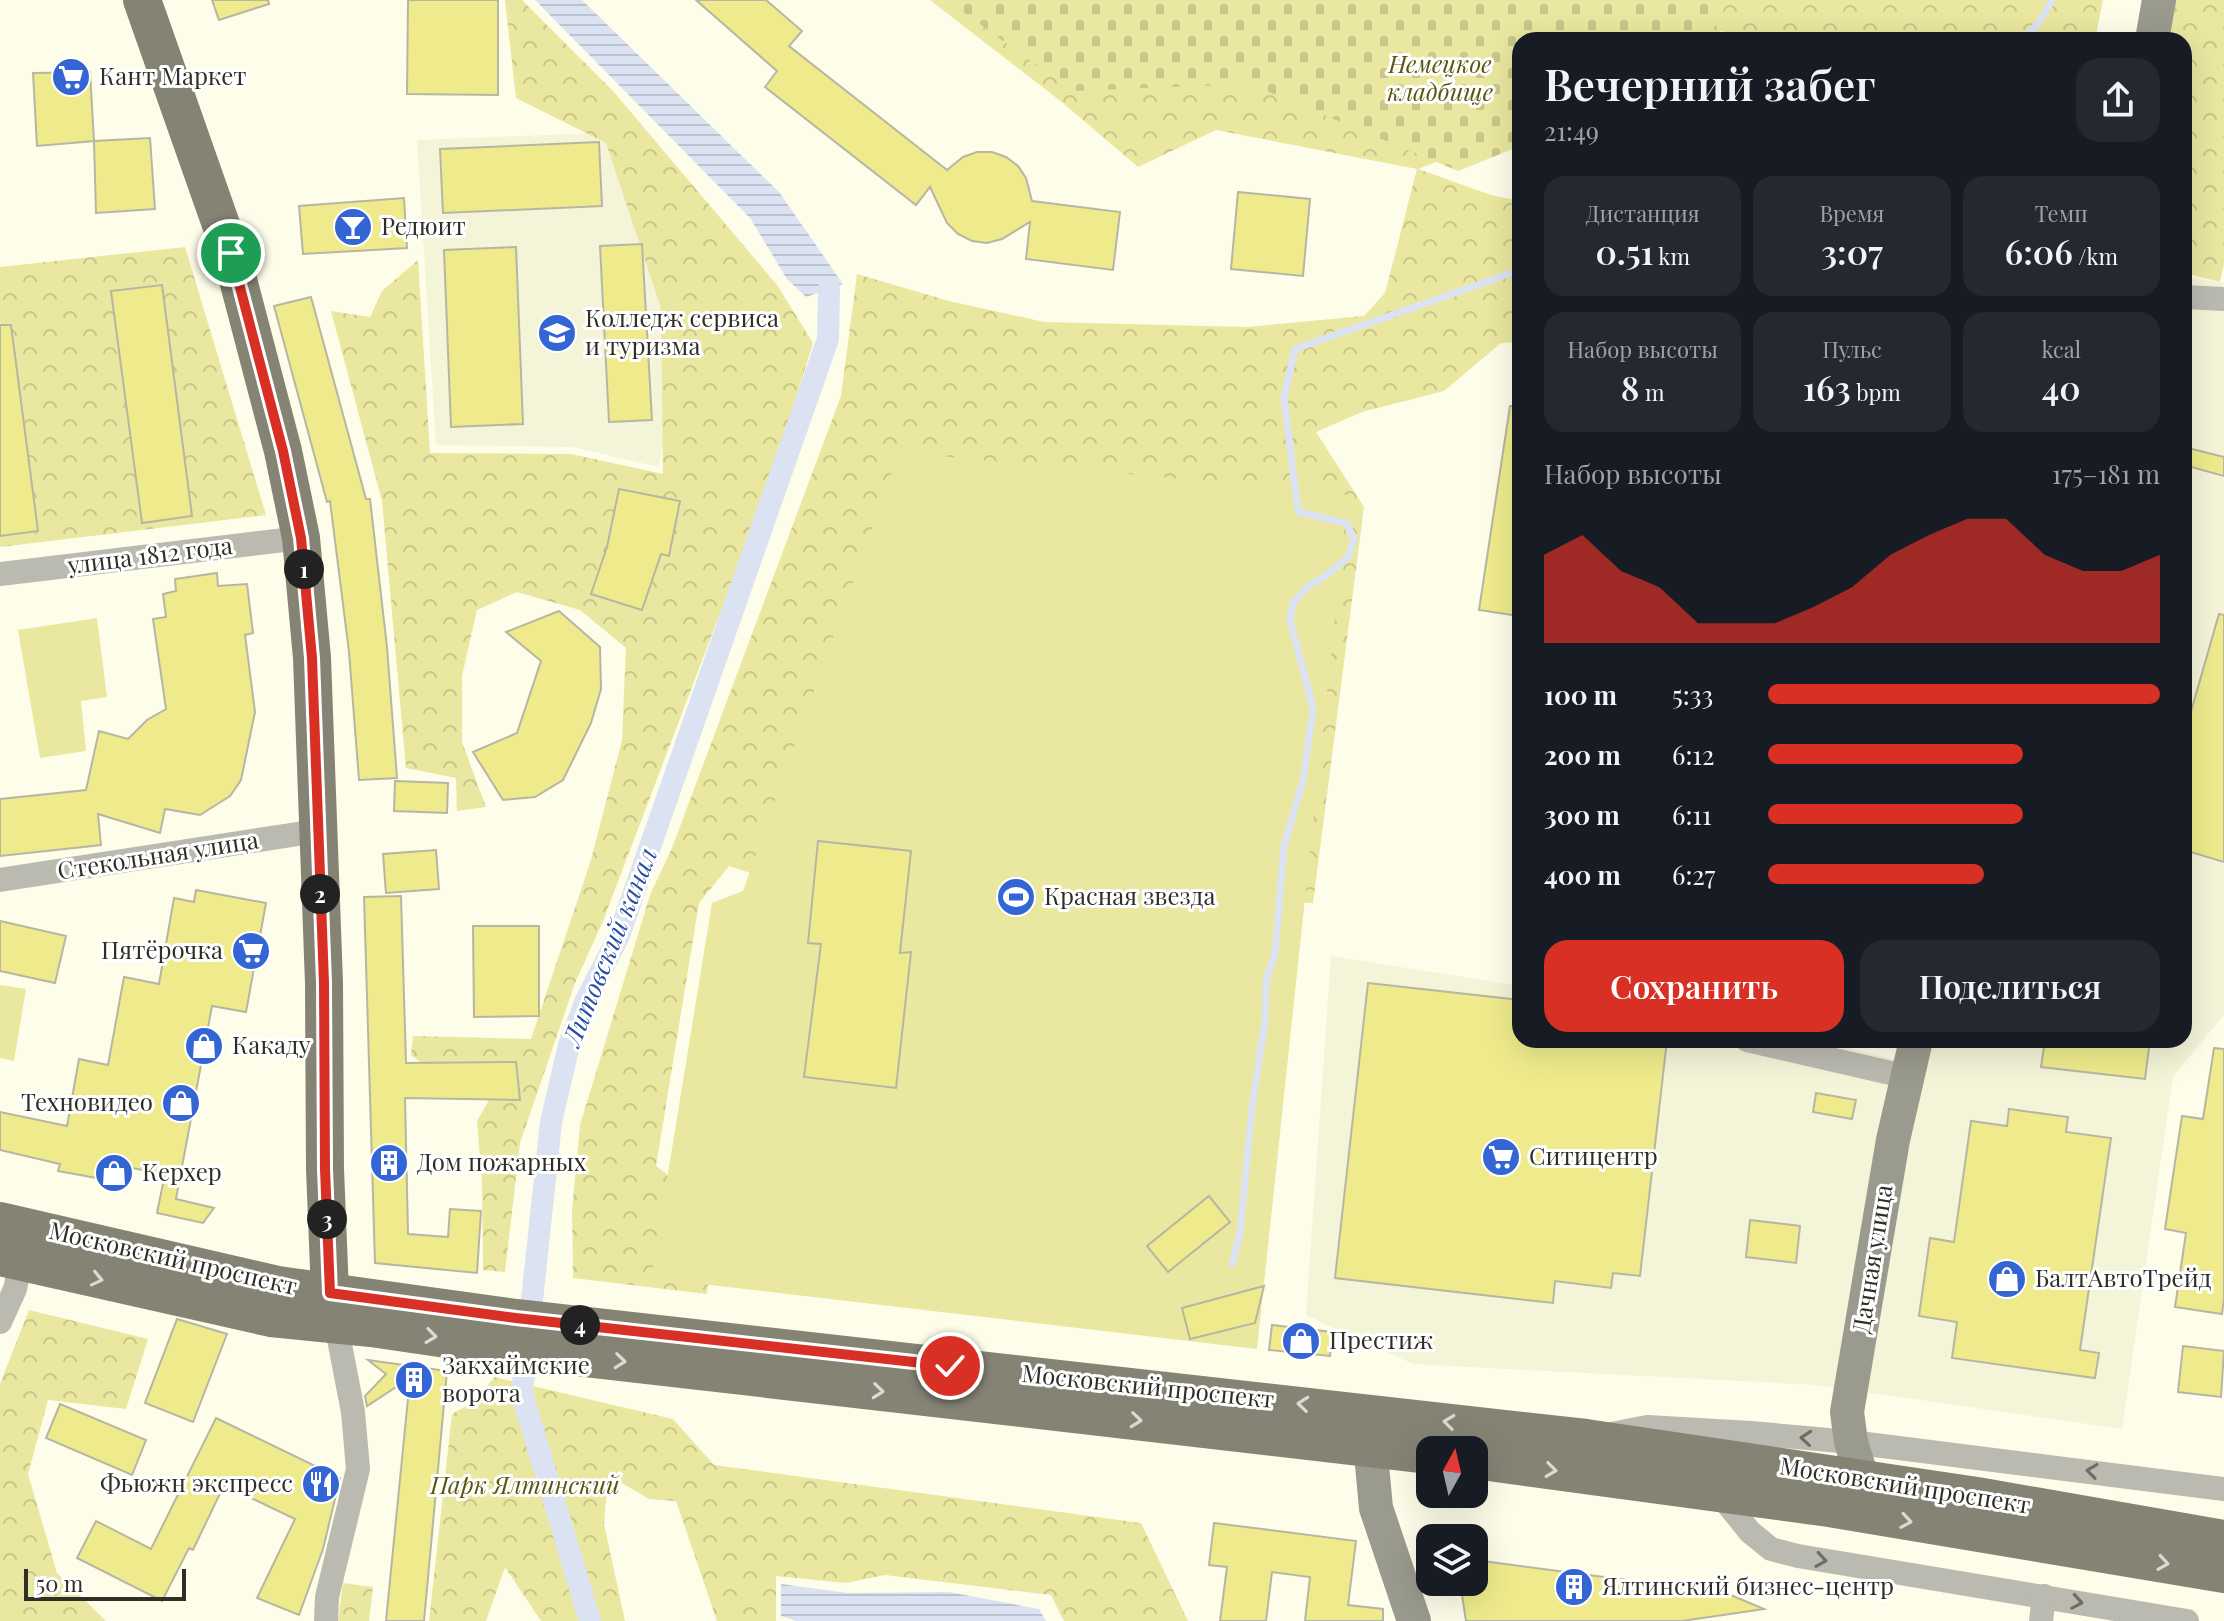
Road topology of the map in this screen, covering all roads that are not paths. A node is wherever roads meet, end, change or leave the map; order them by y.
1 (142, 0) edge
2 (2159, 0) edge
3 (2153, 32) edge
4 (2192, 297) edge
5 (2224, 299) edge
6 (301, 538) junction
7 (0, 574) edge
8 (317, 831) junction
9 (0, 880) edge
10 (1782, 1048) edge
11 (1914, 1048) edge
12 (1908, 1077) junction
13 (0, 1221) edge
14 (10, 1259) edge
15 (333, 1308) junction
16 (0, 1322) edge
17 (529, 1335) junction
18 (1586, 1438) junction
19 (1851, 1442) junction
20 (1378, 1448) junction
21 (1416, 1453) edge
22 (1488, 1462) edge
23 (1862, 1478) junction
24 (2224, 1489) edge
25 (1718, 1492) junction
26 (2224, 1539) edge
27 (2224, 1574) edge
28 (2044, 1596) junction
29 (326, 1621) edge
30 (1414, 1621) edge
31 (2041, 1621) edge
32 (2187, 1621) edge

1 - 6 main road
2 - 3 street
4 - 5 street
6 - 7 street, улица 1812 года
6 - 8 main road
8 - 9 street, Стекольная улица
8 - 15 main road
10 - 12 street
11 - 12 street, Дачная улица
12 - 19 street, Дачная улица
13 - 15 main road, Московский проспект
14 -> 15 main road, Московский проспект
14 - 16 street
15 - 17 main road, Московский проспект
15 - 29 street
18 -> 17 main road, Московский проспект
17 -> 20 main road, Московский проспект
19 -> 18 street, Московский проспект
18 - 23 main road, Московский проспект
19 - 23 street, Дачная улица
24 -> 19 street, Московский проспект
20 - 21 main road, Московский проспект
20 - 30 street
22 -> 25 main road, Московский проспект
23 - 26 main road, Московский проспект
25 -> 27 main road, Московский проспект
25 -> 28 street
28 - 31 street
28 -> 32 street

